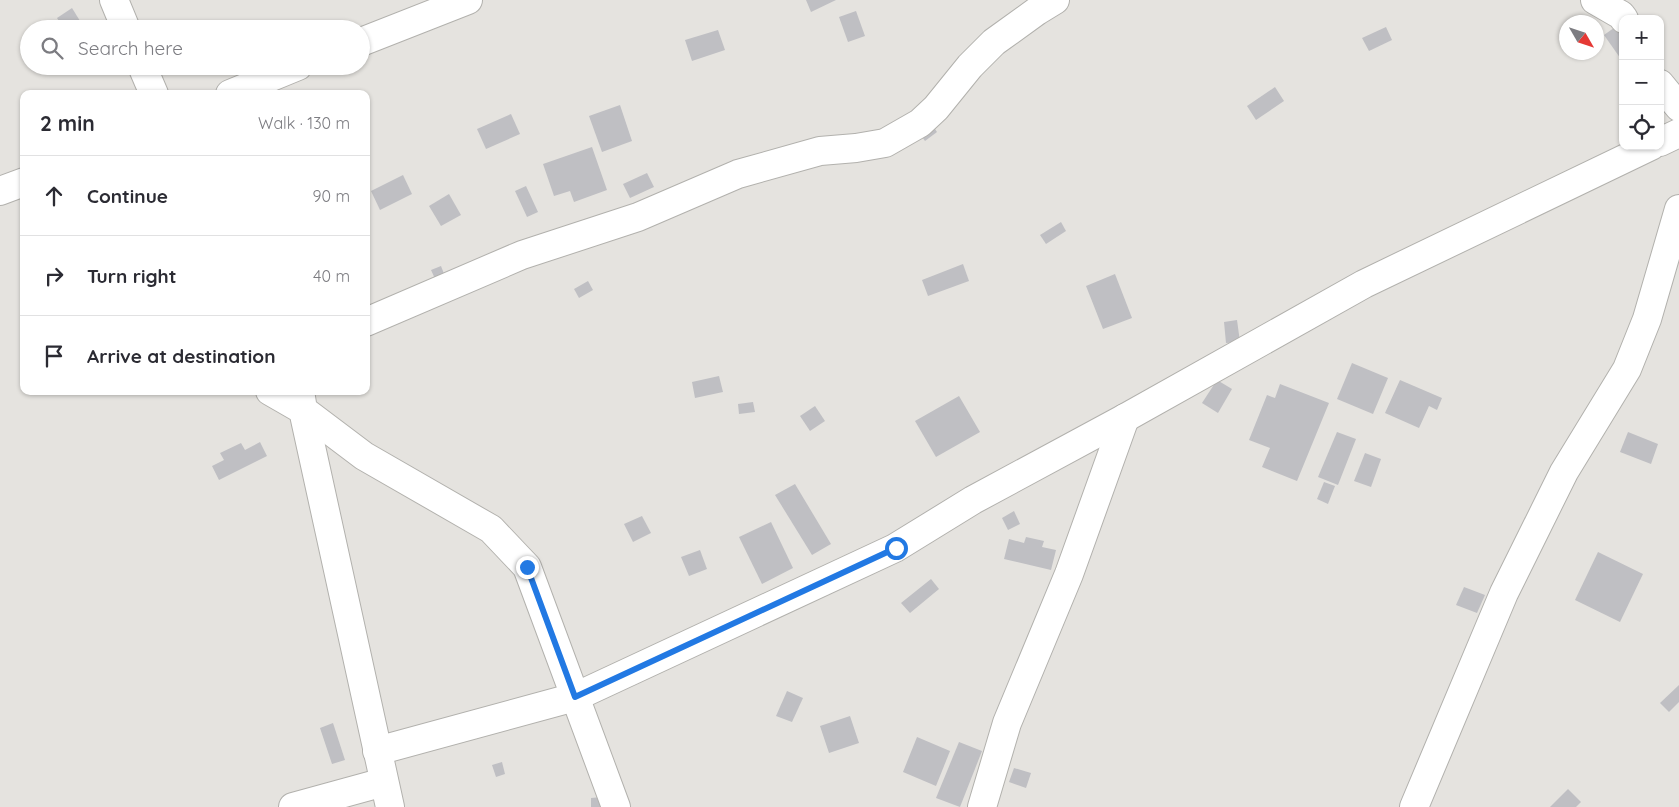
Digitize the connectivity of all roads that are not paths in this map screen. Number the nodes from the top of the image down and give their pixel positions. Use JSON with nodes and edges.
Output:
{"nodes":[{"id":1,"x":114,"y":0,"type":"edge"},
{"id":2,"x":468,"y":0,"type":"edge"},
{"id":3,"x":1055,"y":0,"type":"edge"},
{"id":4,"x":1595,"y":0,"type":"edge"},
{"id":5,"x":1619,"y":15,"type":"edge"},
{"id":6,"x":122,"y":20,"type":"edge"},
{"id":7,"x":370,"y":38,"type":"edge"},
{"id":8,"x":146,"y":75,"type":"edge"},
{"id":9,"x":278,"y":75,"type":"edge"},
{"id":10,"x":1664,"y":89,"type":"edge"},
{"id":11,"x":152,"y":90,"type":"edge"},
{"id":12,"x":244,"y":90,"type":"edge"},
{"id":13,"x":1679,"y":107,"type":"edge"},
{"id":14,"x":1679,"y":133,"type":"edge"},
{"id":15,"x":1664,"y":140,"type":"edge"},
{"id":16,"x":1643,"y":150,"type":"edge"},
{"id":17,"x":20,"y":184,"type":"edge"},
{"id":18,"x":0,"y":191,"type":"edge"},
{"id":19,"x":1679,"y":209,"type":"edge"},
{"id":20,"x":370,"y":320,"type":"edge"},
{"id":21,"x":282,"y":395,"type":"edge"},
{"id":22,"x":301,"y":401,"type":"edge"},
{"id":23,"x":1125,"y":418,"type":"junction"},
{"id":24,"x":575,"y":697,"type":"junction"},
{"id":25,"x":377,"y":752,"type":"junction"},
{"id":26,"x":387,"y":794,"type":"edge"},
{"id":27,"x":984,"y":806,"type":"edge"},
{"id":28,"x":293,"y":807,"type":"edge"},
{"id":29,"x":616,"y":807,"type":"edge"},
{"id":30,"x":1414,"y":807,"type":"edge"}],
"edges":[{"from":1,"to":6,"type":"street"},
{"from":2,"to":7,"type":"street"},
{"from":3,"to":20,"type":"street"},
{"from":4,"to":5,"type":"street"},
{"from":8,"to":11,"type":"street"},
{"from":9,"to":12,"type":"street"},
{"from":10,"to":13,"type":"street"},
{"from":14,"to":15,"type":"street"},
{"from":16,"to":23,"type":"street"},
{"from":17,"to":18,"type":"street"},
{"from":19,"to":30,"type":"street"},
{"from":21,"to":22,"type":"street"},
{"from":22,"to":24,"type":"street"},
{"from":22,"to":25,"type":"street"},
{"from":23,"to":24,"type":"street"},
{"from":23,"to":27,"type":"street"},
{"from":24,"to":25,"type":"street"},
{"from":24,"to":29,"type":"street"},
{"from":25,"to":26,"type":"street"},
{"from":26,"to":28,"type":"street"}]}
